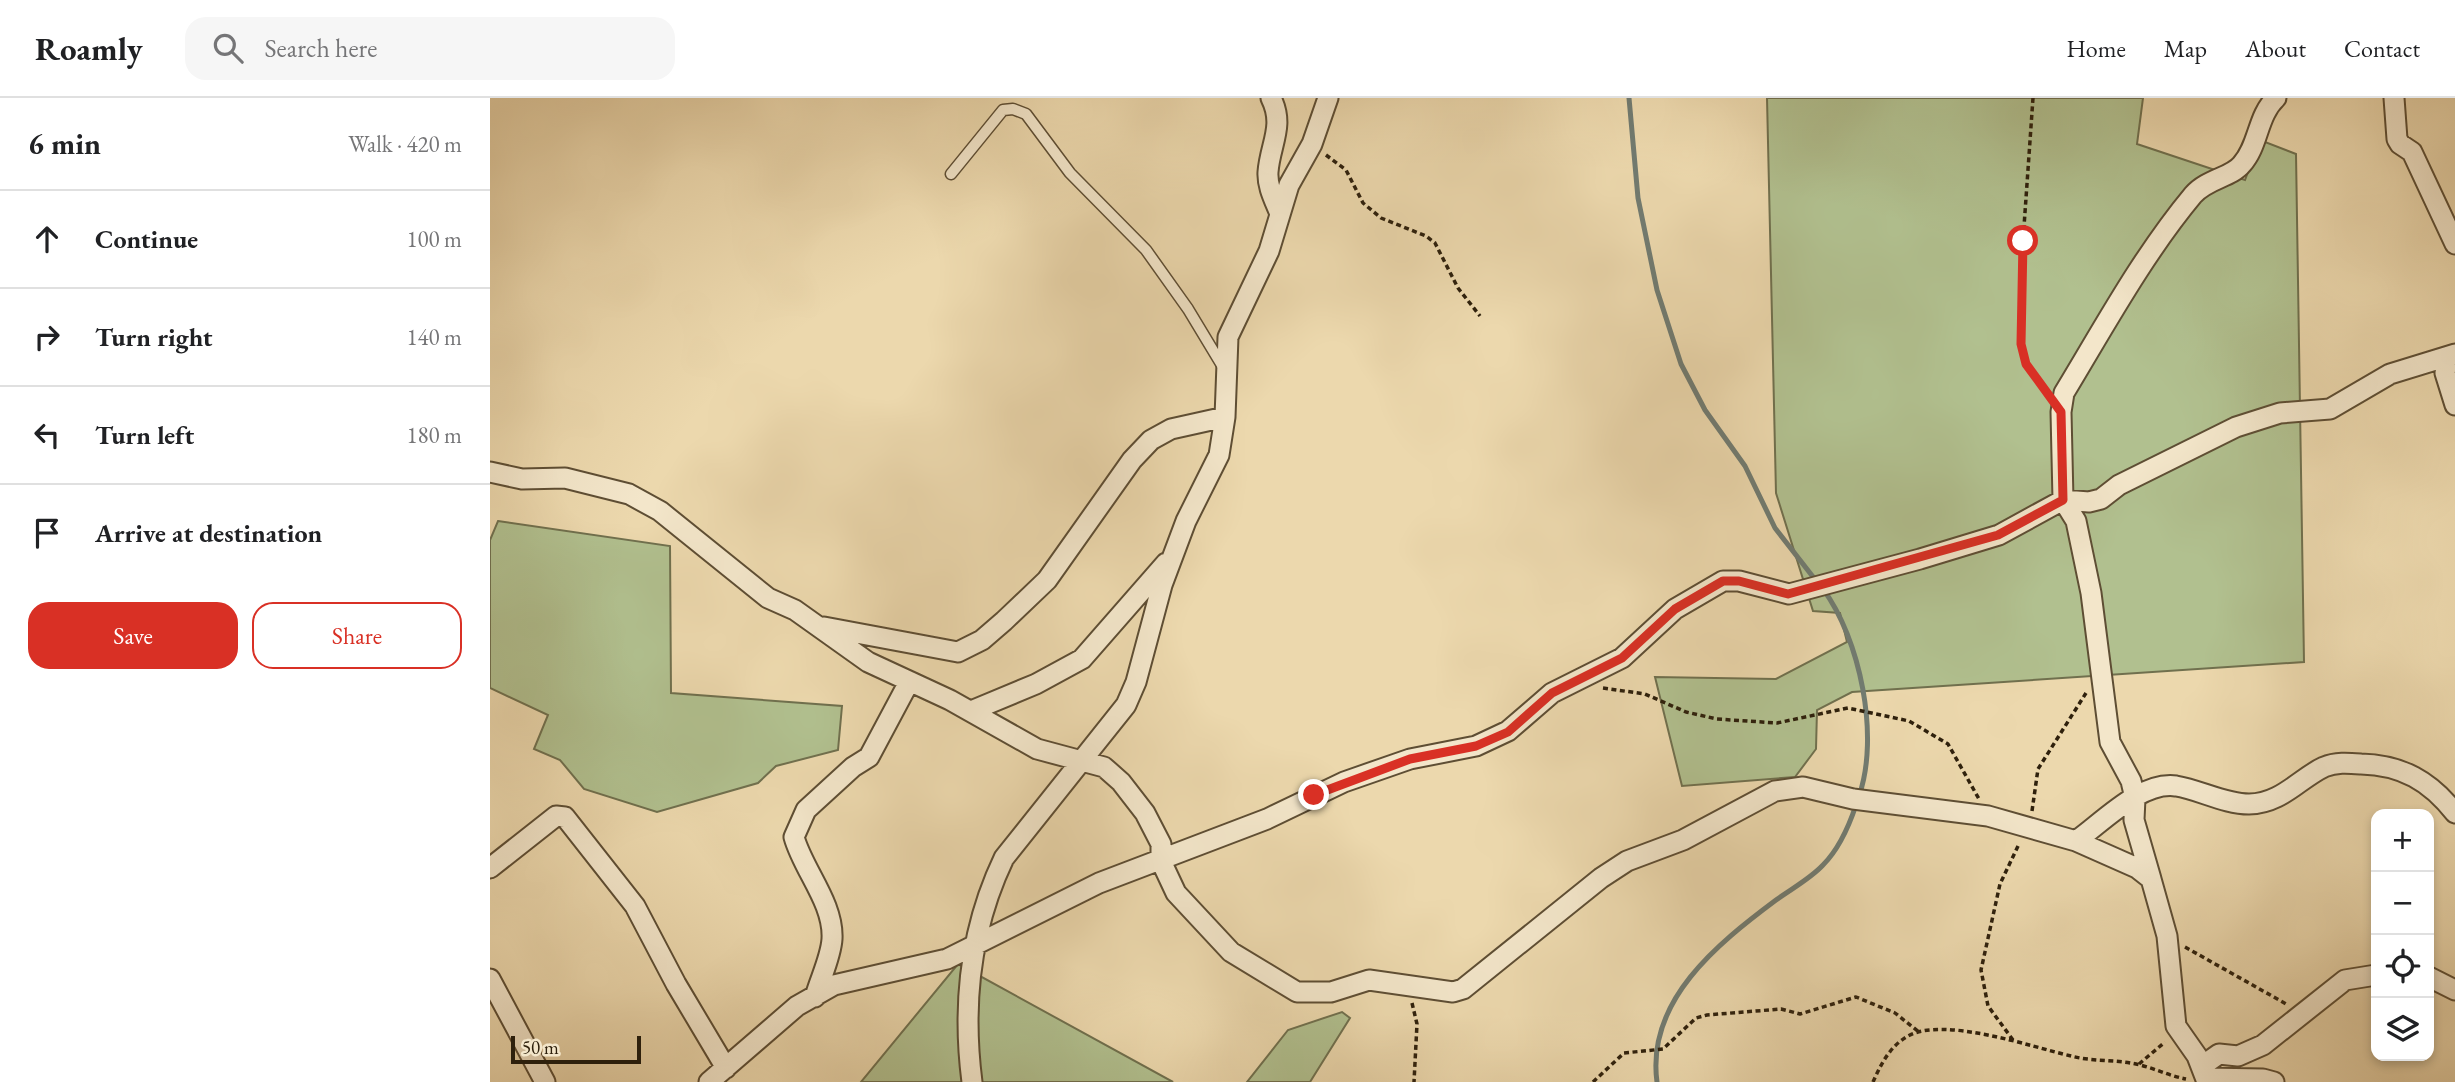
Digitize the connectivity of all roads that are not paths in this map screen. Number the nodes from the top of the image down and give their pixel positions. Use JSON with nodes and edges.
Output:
{"nodes":[{"id":1,"x":1271,"y":98,"type":"edge"},
{"id":2,"x":1328,"y":98,"type":"edge"},
{"id":3,"x":2276,"y":98,"type":"edge"},
{"id":4,"x":2394,"y":98,"type":"edge"},
{"id":5,"x":951,"y":174,"type":"dead end"},
{"id":6,"x":1280,"y":215,"type":"junction"},
{"id":7,"x":2455,"y":244,"type":"edge"},
{"id":8,"x":2451,"y":356,"type":"edge"},
{"id":9,"x":1227,"y":374,"type":"junction"},
{"id":10,"x":2455,"y":405,"type":"edge"},
{"id":11,"x":1226,"y":417,"type":"junction"},
{"id":12,"x":490,"y":472,"type":"edge"},
{"id":13,"x":2063,"y":500,"type":"junction"},
{"id":14,"x":1172,"y":557,"type":"junction"},
{"id":15,"x":816,"y":625,"type":"junction"},
{"id":16,"x":909,"y":682,"type":"junction"},
{"id":17,"x":971,"y":711,"type":"junction"},
{"id":18,"x":1082,"y":761,"type":"junction"},
{"id":19,"x":2135,"y":798,"type":"junction"},
{"id":20,"x":2455,"y":813,"type":"edge"},
{"id":21,"x":2076,"y":841,"type":"junction"},
{"id":22,"x":1161,"y":862,"type":"junction"},
{"id":23,"x":490,"y":868,"type":"edge"},
{"id":24,"x":2151,"y":879,"type":"junction"},
{"id":25,"x":974,"y":946,"type":"junction"},
{"id":26,"x":2371,"y":976,"type":"edge"},
{"id":27,"x":490,"y":979,"type":"edge"},
{"id":28,"x":2434,"y":979,"type":"edge"},
{"id":29,"x":2455,"y":989,"type":"edge"},
{"id":30,"x":815,"y":997,"type":"junction"},
{"id":31,"x":726,"y":1068,"type":"junction"},
{"id":32,"x":2205,"y":1075,"type":"edge"},
{"id":33,"x":545,"y":1082,"type":"edge"},
{"id":34,"x":709,"y":1082,"type":"edge"},
{"id":35,"x":972,"y":1082,"type":"edge"},
{"id":36,"x":2274,"y":1082,"type":"edge"}],
"edges":[{"from":1,"to":6,"type":"street"},
{"from":2,"to":6,"type":"street"},
{"from":3,"to":13,"type":"street"},
{"from":4,"to":7,"type":"street"},
{"from":5,"to":9,"type":"lane"},
{"from":6,"to":9,"type":"street"},
{"from":8,"to":10,"type":"street"},
{"from":8,"to":13,"type":"street"},
{"from":9,"to":11,"type":"street"},
{"from":11,"to":14,"type":"street"},
{"from":11,"to":15,"type":"street"},
{"from":12,"to":15,"type":"street"},
{"from":13,"to":19,"type":"street"},
{"from":13,"to":22,"type":"street"},
{"from":14,"to":17,"type":"street"},
{"from":14,"to":18,"type":"street"},
{"from":15,"to":16,"type":"street"},
{"from":16,"to":17,"type":"street"},
{"from":16,"to":30,"type":"street"},
{"from":17,"to":18,"type":"street"},
{"from":18,"to":22,"type":"street"},
{"from":18,"to":25,"type":"street"},
{"from":19,"to":20,"type":"street"},
{"from":19,"to":21,"type":"street"},
{"from":19,"to":24,"type":"street"},
{"from":21,"to":22,"type":"street"},
{"from":21,"to":24,"type":"street"},
{"from":22,"to":25,"type":"street"},
{"from":23,"to":31,"type":"street"},
{"from":24,"to":32,"type":"street"},
{"from":25,"to":30,"type":"street"},
{"from":25,"to":35,"type":"street"},
{"from":26,"to":32,"type":"street"},
{"from":27,"to":33,"type":"street"},
{"from":28,"to":29,"type":"street"},
{"from":30,"to":31,"type":"street"},
{"from":31,"to":34,"type":"street"},
{"from":32,"to":36,"type":"street"}]}
